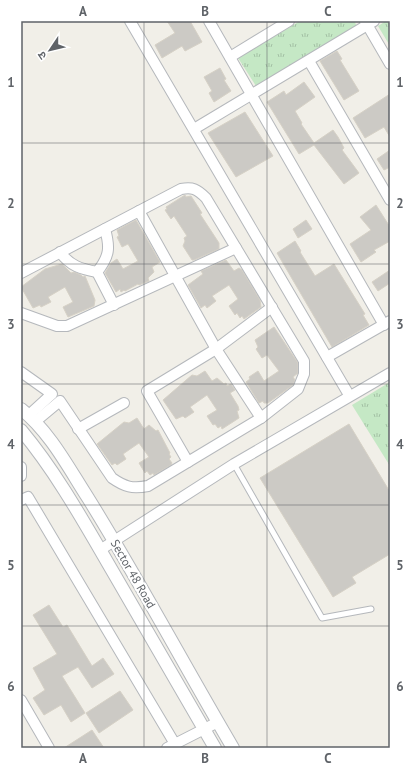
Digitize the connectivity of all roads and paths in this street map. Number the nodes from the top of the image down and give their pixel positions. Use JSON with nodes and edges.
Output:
{"nodes":[{"id":1,"x":130,"y":21,"type":"edge"},
{"id":2,"x":209,"y":21,"type":"edge"},
{"id":3,"x":287,"y":21,"type":"edge"},
{"id":4,"x":369,"y":22,"type":"edge"},
{"id":5,"x":230,"y":57,"type":"junction"},
{"id":6,"x":309,"y":61,"type":"junction"},
{"id":7,"x":390,"y":64,"type":"edge"},
{"id":8,"x":252,"y":95,"type":"junction"},
{"id":9,"x":194,"y":130,"type":"junction"},
{"id":10,"x":390,"y":200,"type":"edge"},
{"id":11,"x":139,"y":211,"type":"junction"},
{"id":12,"x":105,"y":229,"type":"junction"},
{"id":13,"x":236,"y":248,"type":"junction"},
{"id":14,"x":60,"y":252,"type":"junction"},
{"id":15,"x":97,"y":272,"type":"junction"},
{"id":16,"x":21,"y":273,"type":"edge"},
{"id":17,"x":176,"y":276,"type":"junction"},
{"id":18,"x":114,"y":305,"type":"junction"},
{"id":19,"x":272,"y":308,"type":"junction"},
{"id":20,"x":21,"y":313,"type":"edge"},
{"id":21,"x":387,"y":323,"type":"edge"},
{"id":22,"x":216,"y":349,"type":"junction"},
{"id":23,"x":327,"y":357,"type":"junction"},
{"id":24,"x":21,"y":372,"type":"edge"},
{"id":25,"x":390,"y":372,"type":"edge"},
{"id":26,"x":349,"y":395,"type":"junction"},
{"id":27,"x":124,"y":403,"type":"dead end"},
{"id":28,"x":29,"y":415,"type":"edge"},
{"id":29,"x":261,"y":418,"type":"junction"},
{"id":30,"x":78,"y":429,"type":"junction"},
{"id":31,"x":21,"y":430,"type":"edge"},
{"id":32,"x":188,"y":462,"type":"junction"},
{"id":33,"x":234,"y":464,"type":"junction"},
{"id":34,"x":21,"y":467,"type":"edge"},
{"id":35,"x":21,"y":476,"type":"edge"},
{"id":36,"x":21,"y":500,"type":"edge"},
{"id":37,"x":114,"y":540,"type":"junction"},
{"id":38,"x":100,"y":550,"type":"junction"},
{"id":39,"x":371,"y":609,"type":"dead end"},
{"id":40,"x":21,"y":700,"type":"edge"},
{"id":41,"x":218,"y":722,"type":"junction"},
{"id":42,"x":204,"y":729,"type":"junction"},
{"id":43,"x":171,"y":746,"type":"edge"},
{"id":44,"x":49,"y":748,"type":"edge"},
{"id":45,"x":215,"y":748,"type":"edge"},
{"id":46,"x":233,"y":748,"type":"edge"}],
"edges":[{"from":1,"to":9,"type":"street"},
{"from":2,"to":5,"type":"street"},
{"from":3,"to":5,"type":"street"},
{"from":4,"to":6,"type":"street"},
{"from":4,"to":7,"type":"street"},
{"from":5,"to":8,"type":"street"},
{"from":6,"to":8,"type":"street"},
{"from":6,"to":10,"type":"street"},
{"from":8,"to":9,"type":"street"},
{"from":8,"to":21,"type":"street"},
{"from":9,"to":23,"type":"street"},
{"from":11,"to":12,"type":"street"},
{"from":11,"to":13,"type":"street"},
{"from":11,"to":17,"type":"street"},
{"from":12,"to":14,"type":"street"},
{"from":12,"to":15,"type":"street"},
{"from":13,"to":17,"type":"street"},
{"from":13,"to":19,"type":"street"},
{"from":14,"to":15,"type":"street"},
{"from":14,"to":16,"type":"street"},
{"from":15,"to":18,"type":"street"},
{"from":17,"to":18,"type":"street"},
{"from":17,"to":22,"type":"street"},
{"from":18,"to":20,"type":"street"},
{"from":19,"to":22,"type":"street"},
{"from":19,"to":29,"type":"street"},
{"from":21,"to":23,"type":"street"},
{"from":22,"to":29,"type":"street"},
{"from":22,"to":32,"type":"street"},
{"from":23,"to":26,"type":"street"},
{"from":24,"to":28,"type":"street"},
{"from":25,"to":26,"type":"street"},
{"from":26,"to":33,"type":"street"},
{"from":27,"to":30,"type":"street"},
{"from":28,"to":30,"type":"street"},
{"from":28,"to":37,"type":"street","name":"Sector 48 Road"},
{"from":29,"to":32,"type":"street"},
{"from":30,"to":32,"type":"street"},
{"from":31,"to":38,"type":"street","name":"Sector 48 Road"},
{"from":33,"to":37,"type":"street"},
{"from":33,"to":39,"type":"lane"},
{"from":34,"to":35,"type":"street"},
{"from":36,"to":43,"type":"street"},
{"from":37,"to":38,"type":"street"},
{"from":37,"to":41,"type":"street","name":"Sector 48 Road"},
{"from":38,"to":42,"type":"street","name":"Sector 48 Road"},
{"from":40,"to":44,"type":"street"},
{"from":41,"to":42,"type":"street"},
{"from":41,"to":46,"type":"street","name":"Sector 48 Road"},
{"from":42,"to":43,"type":"street"},
{"from":42,"to":45,"type":"street","name":"Sector 48 Road"}]}
